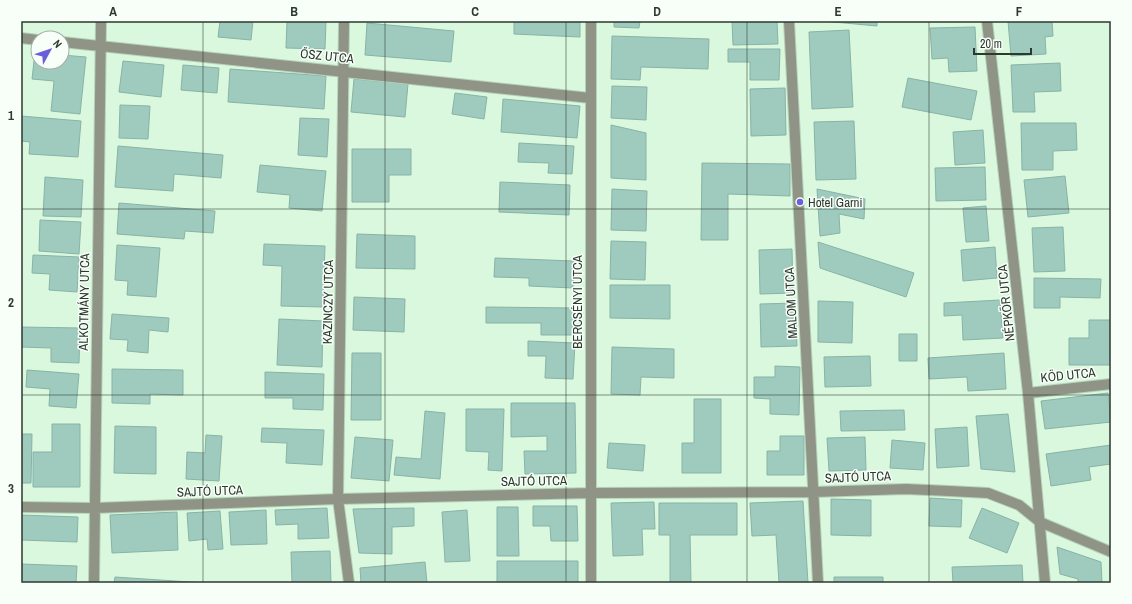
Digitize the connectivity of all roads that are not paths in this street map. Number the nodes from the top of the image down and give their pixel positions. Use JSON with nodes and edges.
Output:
{"nodes":[{"id":1,"x":101,"y":21,"type":"edge"},
{"id":2,"x":344,"y":21,"type":"edge"},
{"id":3,"x":591,"y":21,"type":"edge"},
{"id":4,"x":789,"y":21,"type":"edge"},
{"id":5,"x":988,"y":21,"type":"edge"},
{"id":6,"x":70,"y":43,"type":"edge"},
{"id":7,"x":100,"y":46,"type":"junction"},
{"id":8,"x":344,"y":71,"type":"junction"},
{"id":9,"x":590,"y":98,"type":"junction"},
{"id":10,"x":1111,"y":384,"type":"edge"},
{"id":11,"x":1028,"y":393,"type":"junction"},
{"id":12,"x":814,"y":492,"type":"junction"},
{"id":13,"x":590,"y":493,"type":"junction"},
{"id":14,"x":338,"y":499,"type":"junction"},
{"id":15,"x":21,"y":507,"type":"edge"},
{"id":16,"x":95,"y":508,"type":"junction"},
{"id":17,"x":1040,"y":522,"type":"junction"},
{"id":18,"x":1111,"y":552,"type":"edge"},
{"id":19,"x":94,"y":583,"type":"edge"},
{"id":20,"x":349,"y":583,"type":"edge"},
{"id":21,"x":591,"y":583,"type":"edge"},
{"id":22,"x":818,"y":583,"type":"edge"},
{"id":23,"x":1045,"y":583,"type":"edge"}],
"edges":[{"from":1,"to":7,"type":"street","name":"ALKOTMÁNY UTCA"},
{"from":2,"to":8,"type":"street","name":"KAZINCZY UTCA"},
{"from":3,"to":9,"type":"street","name":"BERCSÉNYI UTCA"},
{"from":4,"to":12,"type":"street","name":"MALOM UTCA"},
{"from":5,"to":11,"type":"street","name":"NÉPKÖR UTCA"},
{"from":6,"to":7,"type":"street","name":"ŐSZ UTCA"},
{"from":7,"to":8,"type":"street","name":"ŐSZ UTCA"},
{"from":7,"to":16,"type":"street","name":"ALKOTMÁNY UTCA"},
{"from":8,"to":9,"type":"street","name":"ŐSZ UTCA"},
{"from":8,"to":14,"type":"street","name":"KAZINCZY UTCA"},
{"from":9,"to":13,"type":"street","name":"BERCSÉNYI UTCA"},
{"from":10,"to":11,"type":"street","name":"KÖD UTCA"},
{"from":11,"to":17,"type":"street","name":"NÉPKÖR UTCA"},
{"from":12,"to":13,"type":"street","name":"SAJTÓ UTCA"},
{"from":12,"to":17,"type":"street","name":"SAJTÓ UTCA"},
{"from":12,"to":22,"type":"street","name":"MALOM UTCA"},
{"from":13,"to":14,"type":"street","name":"SAJTÓ UTCA"},
{"from":13,"to":21,"type":"street","name":"BERCSÉNYI UTCA"},
{"from":14,"to":16,"type":"street","name":"SAJTÓ UTCA"},
{"from":14,"to":20,"type":"street","name":"KAZINCZY UTCA"},
{"from":15,"to":16,"type":"street","name":"SAJTÓ UTCA"},
{"from":16,"to":19,"type":"street","name":"ALKOTMÁNY UTCA"},
{"from":17,"to":18,"type":"street","name":"SAJTÓ UTCA"},
{"from":17,"to":23,"type":"street","name":"NÉPKÖR UTCA"}]}
